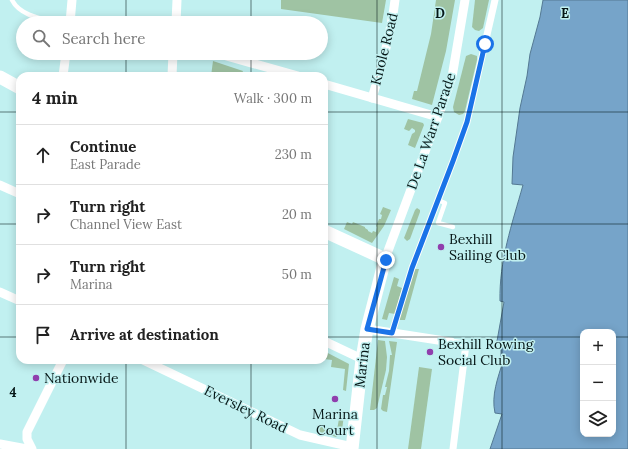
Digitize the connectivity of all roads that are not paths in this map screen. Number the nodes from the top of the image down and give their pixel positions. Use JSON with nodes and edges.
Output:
{"nodes":[{"id":1,"x":12,"y":0,"type":"edge"},
{"id":2,"x":72,"y":0,"type":"edge"},
{"id":3,"x":177,"y":0,"type":"edge"},
{"id":4,"x":395,"y":0,"type":"edge"},
{"id":5,"x":465,"y":0,"type":"edge"},
{"id":6,"x":495,"y":0,"type":"edge"},
{"id":7,"x":34,"y":16,"type":"edge"},
{"id":8,"x":71,"y":16,"type":"edge"},
{"id":9,"x":176,"y":16,"type":"edge"},
{"id":10,"x":65,"y":60,"type":"edge"},
{"id":11,"x":173,"y":60,"type":"edge"},
{"id":12,"x":241,"y":60,"type":"edge"},
{"id":13,"x":64,"y":72,"type":"edge"},
{"id":14,"x":172,"y":72,"type":"edge"},
{"id":15,"x":284,"y":72,"type":"edge"},
{"id":16,"x":0,"y":77,"type":"edge"},
{"id":17,"x":328,"y":85,"type":"edge"},
{"id":18,"x":16,"y":86,"type":"edge"},
{"id":19,"x":372,"y":98,"type":"junction"},
{"id":20,"x":438,"y":117,"type":"junction"},
{"id":21,"x":0,"y":185,"type":"edge"},
{"id":22,"x":16,"y":192,"type":"edge"},
{"id":23,"x":438,"y":200,"type":"junction"},
{"id":24,"x":453,"y":227,"type":"dead end"},
{"id":25,"x":328,"y":233,"type":"edge"},
{"id":26,"x":386,"y":260,"type":"junction"},
{"id":27,"x":0,"y":292,"type":"edge"},
{"id":28,"x":16,"y":299,"type":"edge"},
{"id":29,"x":367,"y":329,"type":"junction"},
{"id":30,"x":392,"y":333,"type":"junction"},
{"id":31,"x":451,"y":342,"type":"joint"},
{"id":32,"x":328,"y":343,"type":"edge"},
{"id":33,"x":362,"y":359,"type":"junction"},
{"id":34,"x":61,"y":364,"type":"edge"},
{"id":35,"x":151,"y":364,"type":"edge"},
{"id":36,"x":0,"y":444,"type":"edge"},
{"id":37,"x":352,"y":448,"type":"edge"},
{"id":38,"x":27,"y":449,"type":"edge"},
{"id":39,"x":32,"y":449,"type":"edge"},
{"id":40,"x":453,"y":449,"type":"edge"}],
"edges":[{"from":1,"to":7,"type":"lane"},
{"from":2,"to":8,"type":"street"},
{"from":3,"to":9,"type":"street"},
{"from":4,"to":19,"type":"street","name":"Knole Road"},
{"from":5,"to":20,"type":"street","name":"De La Warr Parade"},
{"from":6,"to":23,"type":"street"},
{"from":10,"to":13,"type":"street"},
{"from":11,"to":14,"type":"street"},
{"from":12,"to":15,"type":"street"},
{"from":16,"to":18,"type":"main road"},
{"from":17,"to":19,"type":"street"},
{"from":19,"to":20,"type":"street"},
{"from":20,"to":26,"type":"street","name":"De La Warr Parade"},
{"from":21,"to":22,"type":"street"},
{"from":23,"to":24,"type":"lane"},
{"from":23,"to":30,"type":"street"},
{"from":25,"to":26,"type":"main road"},
{"from":26,"to":29,"type":"main road","name":"Marina"},
{"from":27,"to":28,"type":"street"},
{"from":29,"to":30,"type":"street"},
{"from":29,"to":33,"type":"main road","name":"Marina"},
{"from":30,"to":31,"type":"street"},
{"from":31,"to":40,"type":"street"},
{"from":32,"to":33,"type":"street"},
{"from":33,"to":37,"type":"main road","name":"Marina"},
{"from":34,"to":39,"type":"street"},
{"from":35,"to":37,"type":"street","name":"Eversley Road"},
{"from":36,"to":38,"type":"street"}]}
